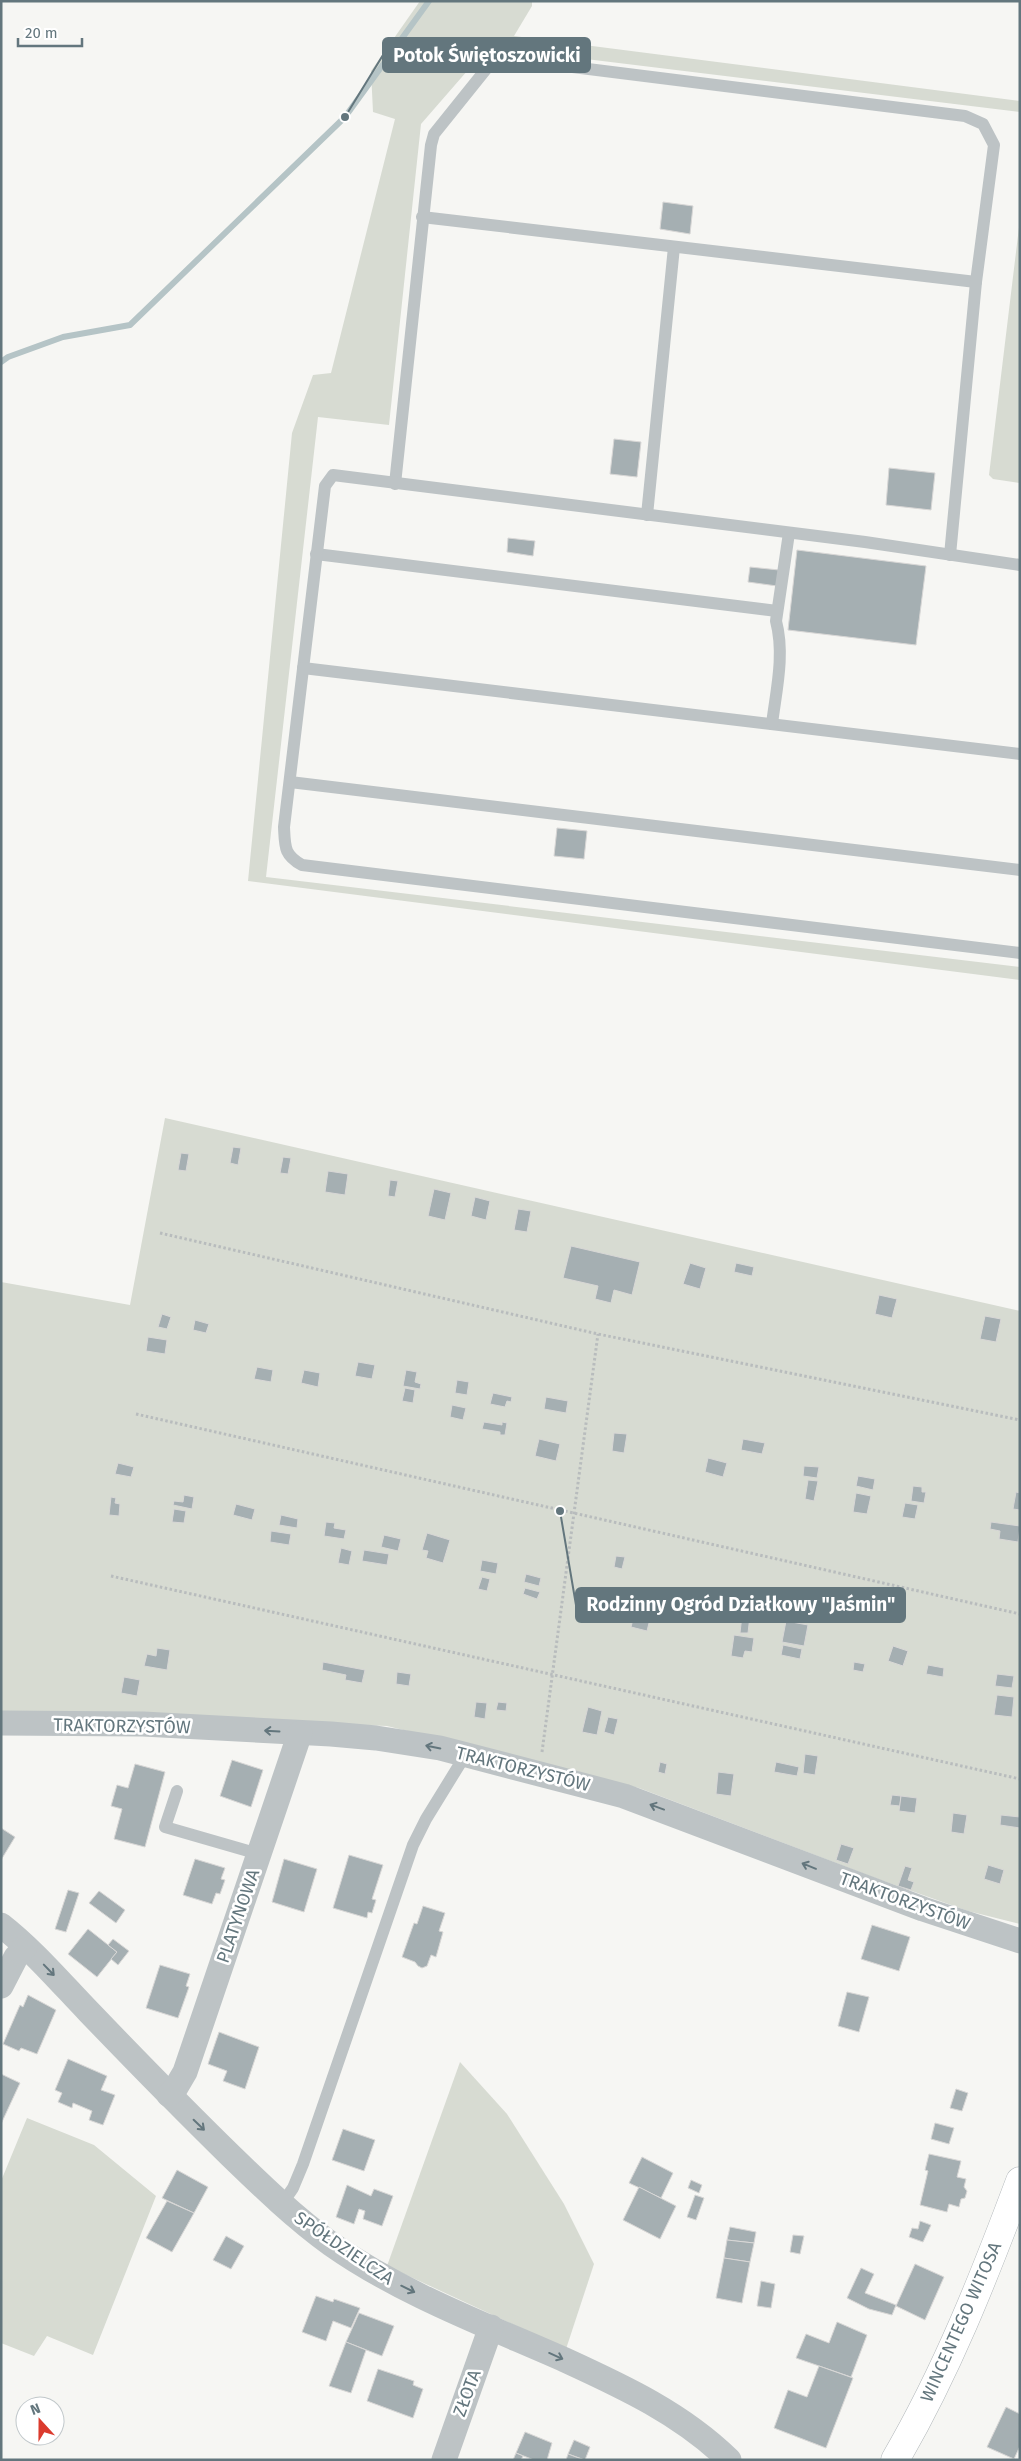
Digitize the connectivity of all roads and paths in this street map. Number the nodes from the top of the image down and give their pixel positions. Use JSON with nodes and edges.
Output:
{"nodes":[{"id":1,"x":422,"y":217,"type":"junction"},
{"id":2,"x":674,"y":247,"type":"junction"},
{"id":3,"x":976,"y":282,"type":"junction"},
{"id":4,"x":395,"y":484,"type":"junction"},
{"id":5,"x":647,"y":515,"type":"junction"},
{"id":6,"x":789,"y":533,"type":"junction"},
{"id":7,"x":316,"y":554,"type":"junction"},
{"id":8,"x":950,"y":555,"type":"junction"},
{"id":9,"x":1020,"y":564,"type":"edge"},
{"id":10,"x":777,"y":611,"type":"junction"},
{"id":11,"x":303,"y":668,"type":"junction"},
{"id":12,"x":772,"y":724,"type":"junction"},
{"id":13,"x":1020,"y":754,"type":"edge"},
{"id":14,"x":290,"y":782,"type":"junction"},
{"id":15,"x":1020,"y":870,"type":"edge"},
{"id":16,"x":1020,"y":953,"type":"edge"},
{"id":17,"x":160,"y":1233,"type":"dead end"},
{"id":18,"x":598,"y":1334,"type":"junction"},
{"id":19,"x":136,"y":1414,"type":"dead end"},
{"id":20,"x":1020,"y":1420,"type":"edge"},
{"id":21,"x":575,"y":1512,"type":"junction"},
{"id":22,"x":111,"y":1576,"type":"dead end"},
{"id":23,"x":1020,"y":1614,"type":"edge"},
{"id":24,"x":553,"y":1676,"type":"junction"},
{"id":25,"x":1,"y":1724,"type":"edge"},
{"id":26,"x":300,"y":1733,"type":"junction"},
{"id":27,"x":466,"y":1754,"type":"junction"},
{"id":28,"x":538,"y":1772,"type":"junction"},
{"id":29,"x":1020,"y":1779,"type":"edge"},
{"id":30,"x":176,"y":1791,"type":"dead end"},
{"id":31,"x":258,"y":1854,"type":"junction"},
{"id":32,"x":1,"y":1925,"type":"edge"},
{"id":33,"x":1020,"y":1941,"type":"edge"},
{"id":34,"x":25,"y":1946,"type":"junction"},
{"id":35,"x":1,"y":1986,"type":"edge"},
{"id":36,"x":169,"y":2095,"type":"junction"},
{"id":37,"x":1020,"y":2181,"type":"edge"},
{"id":38,"x":282,"y":2204,"type":"junction"},
{"id":39,"x":491,"y":2327,"type":"junction"},
{"id":40,"x":444,"y":2460,"type":"edge"},
{"id":41,"x":729,"y":2460,"type":"edge"},
{"id":42,"x":895,"y":2460,"type":"edge"}],
"edges":[{"from":1,"to":2,"type":"lane"},
{"from":1,"to":3,"type":"lane"},
{"from":1,"to":4,"type":"lane"},
{"from":2,"to":3,"type":"lane"},
{"from":2,"to":5,"type":"lane"},
{"from":3,"to":8,"type":"lane"},
{"from":4,"to":5,"type":"lane"},
{"from":4,"to":7,"type":"lane"},
{"from":5,"to":6,"type":"lane"},
{"from":6,"to":8,"type":"lane"},
{"from":6,"to":10,"type":"lane"},
{"from":7,"to":10,"type":"lane"},
{"from":7,"to":11,"type":"lane"},
{"from":8,"to":9,"type":"lane"},
{"from":10,"to":12,"type":"lane"},
{"from":11,"to":12,"type":"lane"},
{"from":11,"to":14,"type":"lane"},
{"from":12,"to":13,"type":"lane"},
{"from":14,"to":15,"type":"lane"},
{"from":14,"to":16,"type":"lane"},
{"from":17,"to":18,"type":"path"},
{"from":18,"to":20,"type":"path"},
{"from":18,"to":21,"type":"path"},
{"from":19,"to":21,"type":"path"},
{"from":21,"to":23,"type":"path"},
{"from":21,"to":24,"type":"path"},
{"from":22,"to":24,"type":"path"},
{"from":24,"to":28,"type":"path"},
{"from":24,"to":29,"type":"path"},
{"from":26,"to":25,"type":"street","name":"TRAKTORZYSTÓW","one_way":true},
{"from":27,"to":26,"type":"street","name":"TRAKTORZYSTÓW","one_way":true},
{"from":26,"to":31,"type":"street","name":"PLATYNOWA"},
{"from":27,"to":28,"type":"street","name":"TRAKTORZYSTÓW"},
{"from":27,"to":38,"type":"lane"},
{"from":33,"to":28,"type":"street","name":"TRAKTORZYSTÓW","one_way":true},
{"from":30,"to":31,"type":"lane"},
{"from":31,"to":36,"type":"street","name":"PLATYNOWA"},
{"from":32,"to":34,"type":"street","name":"SPÓŁDZIELCZA"},
{"from":34,"to":35,"type":"street"},
{"from":34,"to":36,"type":"street","name":"SPÓŁDZIELCZA","one_way":true},
{"from":36,"to":38,"type":"street","name":"SPÓŁDZIELCZA","one_way":true},
{"from":37,"to":42,"type":"main road","name":"WINCENTEGO WITOSA"},
{"from":38,"to":39,"type":"street","name":"SPÓŁDZIELCZA","one_way":true},
{"from":39,"to":40,"type":"street","name":"ZŁOTA"},
{"from":39,"to":41,"type":"street","name":"SPÓŁDZIELCZA","one_way":true}]}
